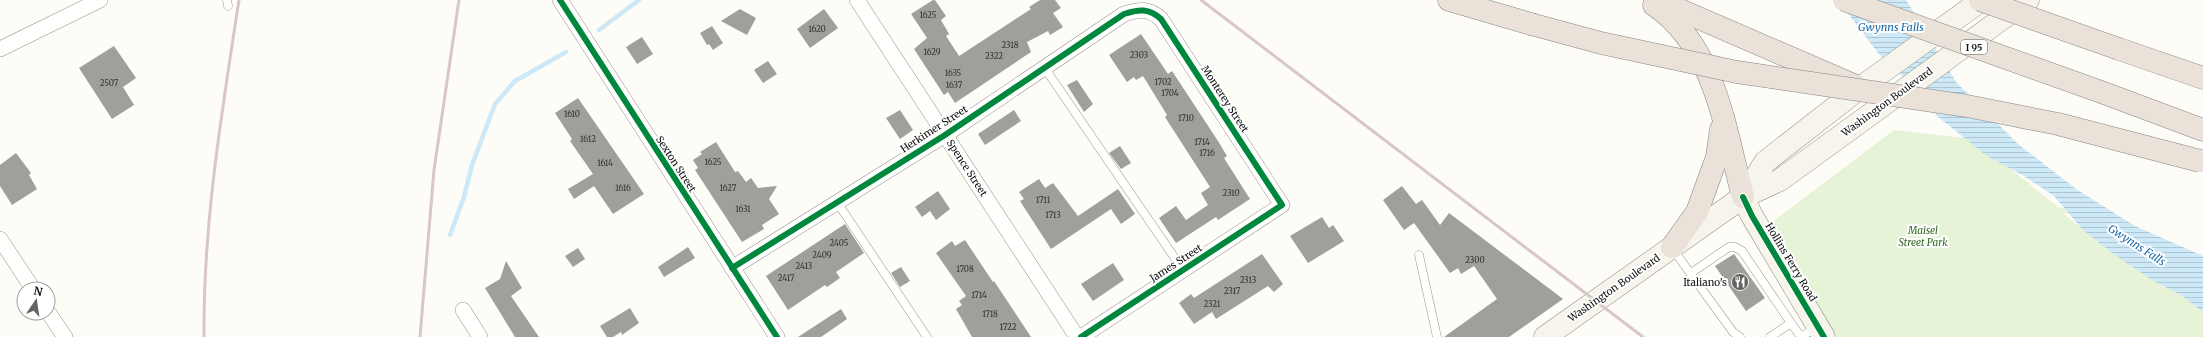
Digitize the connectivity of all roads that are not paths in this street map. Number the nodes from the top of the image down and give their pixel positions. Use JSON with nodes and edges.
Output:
{"nodes":[{"id":1,"x":100,"y":0,"type":"edge"},
{"id":2,"x":560,"y":0,"type":"edge"},
{"id":3,"x":857,"y":0,"type":"edge"},
{"id":4,"x":1449,"y":0,"type":"edge"},
{"id":5,"x":1646,"y":0,"type":"edge"},
{"id":6,"x":1658,"y":0,"type":"edge"},
{"id":7,"x":1844,"y":0,"type":"edge"},
{"id":8,"x":1981,"y":0,"type":"edge"},
{"id":9,"x":2028,"y":0,"type":"edge"},
{"id":10,"x":1146,"y":10,"type":"joint"},
{"id":11,"x":0,"y":50,"type":"edge"},
{"id":12,"x":1044,"y":67,"type":"junction"},
{"id":13,"x":2203,"y":78,"type":"edge"},
{"id":14,"x":1865,"y":84,"type":"junction"},
{"id":15,"x":1894,"y":97,"type":"junction"},
{"id":16,"x":1723,"y":120,"type":"junction"},
{"id":17,"x":2203,"y":130,"type":"edge"},
{"id":18,"x":945,"y":135,"type":"junction"},
{"id":19,"x":2202,"y":161,"type":"edge"},
{"id":20,"x":1742,"y":197,"type":"junction"},
{"id":21,"x":837,"y":202,"type":"junction"},
{"id":22,"x":1282,"y":205,"type":"joint"},
{"id":23,"x":0,"y":239,"type":"edge"},
{"id":24,"x":1672,"y":247,"type":"junction"},
{"id":25,"x":1419,"y":255,"type":"dead end"},
{"id":26,"x":732,"y":268,"type":"junction"},
{"id":27,"x":1183,"y":270,"type":"junction"},
{"id":28,"x":1691,"y":273,"type":"junction"},
{"id":29,"x":28,"y":281,"type":"edge"},
{"id":30,"x":463,"y":310,"type":"dead end"},
{"id":31,"x":54,"y":321,"type":"edge"},
{"id":32,"x":1791,"y":323,"type":"junction"},
{"id":33,"x":1811,"y":334,"type":"edge"},
{"id":34,"x":65,"y":337,"type":"edge"},
{"id":35,"x":480,"y":337,"type":"edge"},
{"id":36,"x":777,"y":337,"type":"edge"},
{"id":37,"x":927,"y":337,"type":"edge"},
{"id":38,"x":1077,"y":337,"type":"edge"},
{"id":39,"x":1080,"y":337,"type":"edge"},
{"id":40,"x":1436,"y":337,"type":"edge"},
{"id":41,"x":1545,"y":337,"type":"edge"},
{"id":42,"x":1740,"y":337,"type":"edge"},
{"id":43,"x":1770,"y":337,"type":"edge"}],
"edges":[{"from":1,"to":11,"type":"street"},
{"from":2,"to":26,"type":"street","name":"Sexton Street"},
{"from":3,"to":18,"type":"street","name":"Spence Street"},
{"from":4,"to":19,"type":"highway","bridge":true},
{"from":5,"to":16,"type":"highway"},
{"from":6,"to":14,"type":"highway"},
{"from":7,"to":17,"type":"highway","number":"I 95","bridge":true},
{"from":8,"to":13,"type":"highway","bridge":true},
{"from":8,"to":14,"type":"main road","name":"Washington Boulevard"},
{"from":9,"to":15,"type":"main road","name":"Washington Boulevard"},
{"from":10,"to":12,"type":"street","name":"Herkimer Street"},
{"from":10,"to":22,"type":"street","name":"Monterey Street"},
{"from":12,"to":18,"type":"street","name":"Herkimer Street"},
{"from":12,"to":27,"type":"lane"},
{"from":14,"to":15,"type":"highway"},
{"from":14,"to":20,"type":"main road","name":"Washington Boulevard"},
{"from":15,"to":20,"type":"main road","name":"Washington Boulevard"},
{"from":16,"to":20,"type":"highway"},
{"from":16,"to":24,"type":"highway"},
{"from":18,"to":21,"type":"street","name":"Herkimer Street"},
{"from":18,"to":38,"type":"street","name":"Spence Street"},
{"from":20,"to":24,"type":"main road","name":"Washington Boulevard"},
{"from":20,"to":33,"type":"main road","name":"Hollins Ferry Road"},
{"from":21,"to":26,"type":"street","name":"Herkimer Street"},
{"from":21,"to":37,"type":"lane"},
{"from":22,"to":27,"type":"street","name":"James Street"},
{"from":23,"to":29,"type":"street"},
{"from":24,"to":28,"type":"lane"},
{"from":24,"to":41,"type":"main road","name":"Washington Boulevard"},
{"from":25,"to":40,"type":"lane"},
{"from":26,"to":36,"type":"street","name":"Sexton Street"},
{"from":27,"to":39,"type":"street","name":"James Street"},
{"from":28,"to":32,"type":"lane"},
{"from":28,"to":42,"type":"lane"},
{"from":30,"to":35,"type":"street"},
{"from":31,"to":34,"type":"street"},
{"from":32,"to":33,"type":"lane"},
{"from":32,"to":43,"type":"lane"}]}
